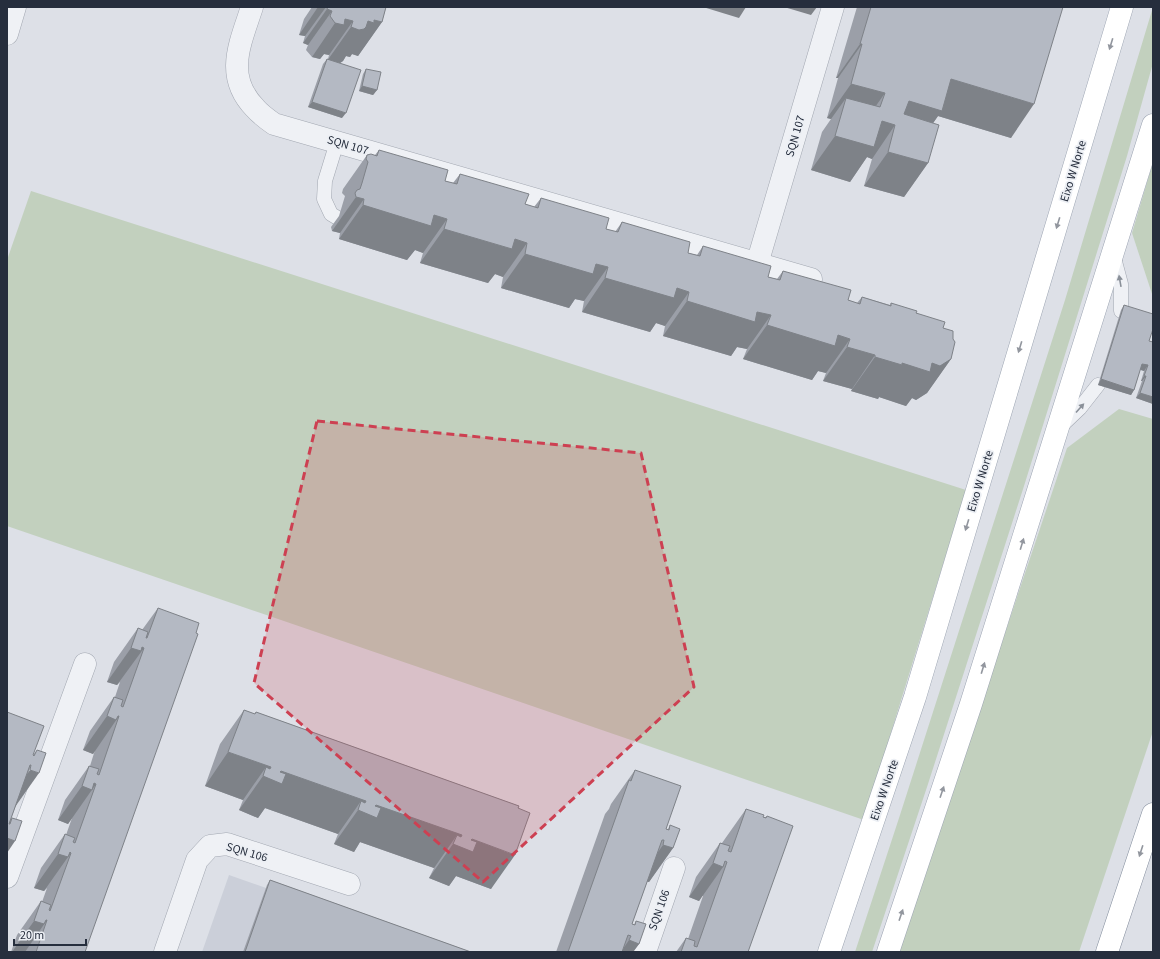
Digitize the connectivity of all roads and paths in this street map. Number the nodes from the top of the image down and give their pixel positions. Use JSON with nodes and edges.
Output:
{"nodes":[{"id":1,"x":15,"y":7,"type":"edge"},
{"id":2,"x":252,"y":7,"type":"edge"},
{"id":3,"x":833,"y":7,"type":"edge"},
{"id":4,"x":1122,"y":7,"type":"edge"},
{"id":5,"x":7,"y":34,"type":"edge"},
{"id":6,"x":1153,"y":125,"type":"edge"},
{"id":7,"x":337,"y":142,"type":"junction"},
{"id":8,"x":341,"y":220,"type":"dead end"},
{"id":9,"x":1113,"y":253,"type":"junction"},
{"id":10,"x":757,"y":264,"type":"junction"},
{"id":11,"x":829,"y":284,"type":"edge"},
{"id":12,"x":1121,"y":311,"type":"edge"},
{"id":13,"x":1098,"y":384,"type":"dead end"},
{"id":14,"x":1058,"y":428,"type":"junction"},
{"id":15,"x":86,"y":664,"type":"dead end"},
{"id":16,"x":1153,"y":814,"type":"edge"},
{"id":17,"x":674,"y":868,"type":"edge"},
{"id":18,"x":7,"y":877,"type":"edge"},
{"id":19,"x":349,"y":884,"type":"dead end"},
{"id":20,"x":165,"y":952,"type":"edge"},
{"id":21,"x":645,"y":952,"type":"edge"},
{"id":22,"x":829,"y":952,"type":"edge"},
{"id":23,"x":888,"y":952,"type":"edge"},
{"id":24,"x":1107,"y":952,"type":"edge"}],
"edges":[{"from":1,"to":5,"type":"street"},
{"from":2,"to":7,"type":"street","name":"SQN 107"},
{"from":3,"to":10,"type":"street","name":"SQN 107"},
{"from":4,"to":22,"type":"main road","name":"Eixo W Norte","one_way":true},
{"from":6,"to":9,"type":"main road"},
{"from":7,"to":8,"type":"lane"},
{"from":7,"to":10,"type":"street","name":"SQN 107"},
{"from":12,"to":9,"type":"lane","one_way":true},
{"from":9,"to":14,"type":"main road"},
{"from":10,"to":11,"type":"street","name":"SQN 107"},
{"from":14,"to":13,"type":"lane","one_way":true},
{"from":23,"to":14,"type":"main road","one_way":true},
{"from":15,"to":18,"type":"street"},
{"from":16,"to":24,"type":"main road","one_way":true},
{"from":17,"to":21,"type":"street","name":"SQN 106"},
{"from":19,"to":20,"type":"street","name":"SQN 106"}]}
